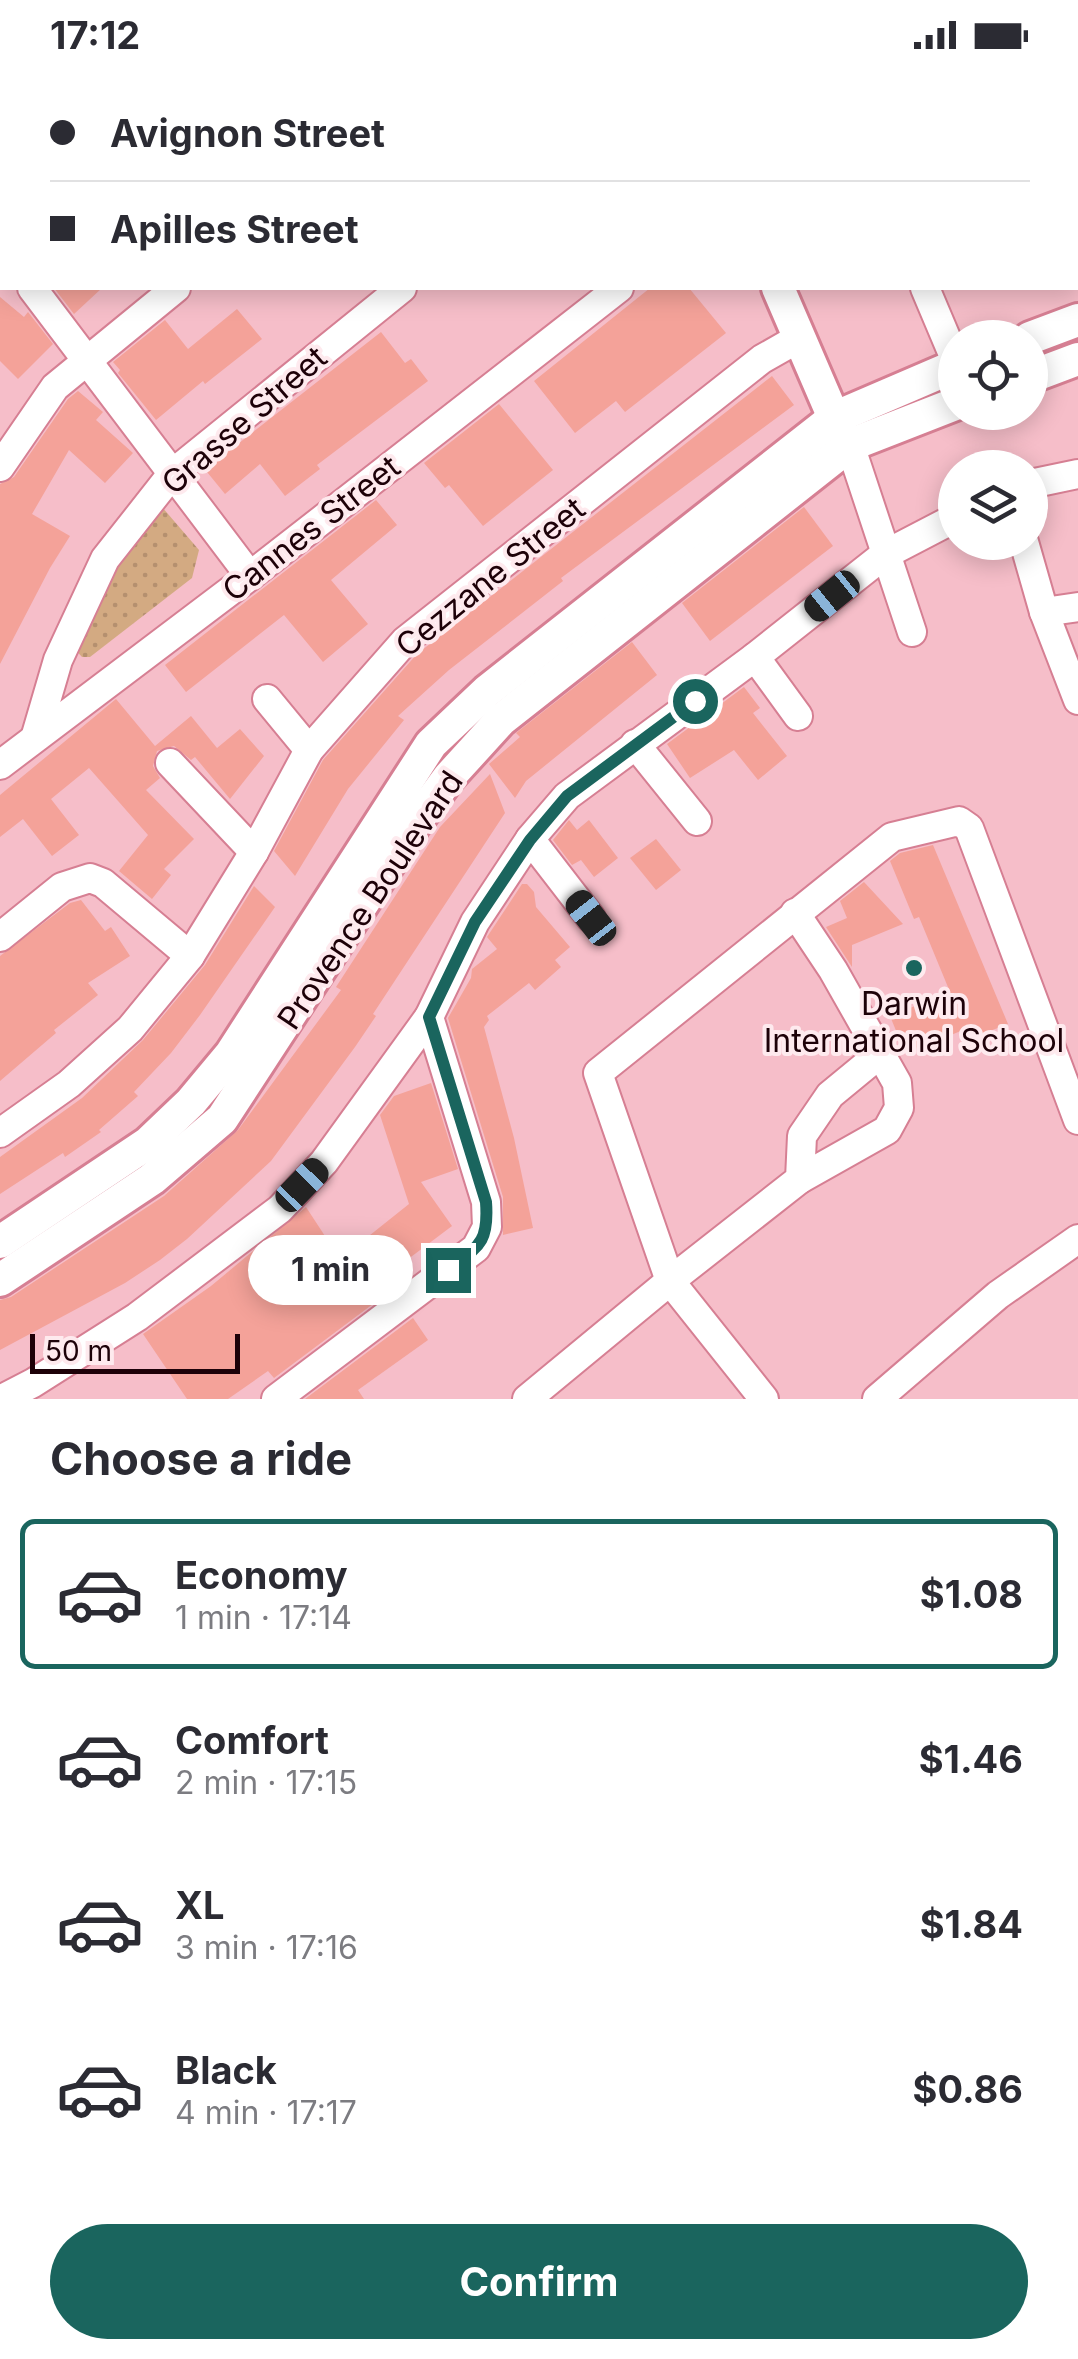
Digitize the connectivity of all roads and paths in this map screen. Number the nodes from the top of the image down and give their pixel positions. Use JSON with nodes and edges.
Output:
{"nodes":[{"id":1,"x":34,"y":290,"type":"edge"},
{"id":2,"x":174,"y":290,"type":"edge"},
{"id":3,"x":400,"y":290,"type":"edge"},
{"id":4,"x":616,"y":290,"type":"edge"},
{"id":5,"x":779,"y":290,"type":"edge"},
{"id":6,"x":928,"y":290,"type":"edge"},
{"id":7,"x":940,"y":320,"type":"edge"},
{"id":8,"x":1078,"y":320,"type":"edge"},
{"id":9,"x":1048,"y":331,"type":"edge"},
{"id":10,"x":799,"y":338,"type":"junction"},
{"id":11,"x":1078,"y":359,"type":"edge"},
{"id":12,"x":86,"y":360,"type":"junction"},
{"id":13,"x":1048,"y":370,"type":"edge"},
{"id":14,"x":938,"y":376,"type":"edge"},
{"id":15,"x":938,"y":408,"type":"edge"},
{"id":16,"x":842,"y":431,"type":"junction"},
{"id":17,"x":0,"y":466,"type":"edge"},
{"id":18,"x":172,"y":474,"type":"junction"},
{"id":19,"x":1078,"y":474,"type":"edge"},
{"id":20,"x":1048,"y":480,"type":"edge"},
{"id":21,"x":938,"y":527,"type":"edge"},
{"id":22,"x":884,"y":555,"type":"junction"},
{"id":23,"x":1029,"y":560,"type":"edge"},
{"id":24,"x":250,"y":576,"type":"junction"},
{"id":25,"x":1078,"y":607,"type":"edge"},
{"id":26,"x":1044,"y":612,"type":"junction"},
{"id":27,"x":912,"y":632,"type":"dead end"},
{"id":28,"x":755,"y":657,"type":"junction"},
{"id":29,"x":266,"y":699,"type":"dead end"},
{"id":30,"x":1078,"y":700,"type":"edge"},
{"id":31,"x":798,"y":716,"type":"dead end"},
{"id":32,"x":36,"y":735,"type":"junction"},
{"id":33,"x":635,"y":744,"type":"junction"},
{"id":34,"x":310,"y":750,"type":"junction"},
{"id":35,"x":170,"y":764,"type":"dead end"},
{"id":36,"x":0,"y":765,"type":"edge"},
{"id":37,"x":697,"y":821,"type":"dead end"},
{"id":38,"x":530,"y":840,"type":"junction"},
{"id":39,"x":254,"y":852,"type":"junction"},
{"id":40,"x":796,"y":913,"type":"junction"},
{"id":41,"x":591,"y":918,"type":"dead end"},
{"id":42,"x":0,"y":937,"type":"edge"},
{"id":43,"x":190,"y":956,"type":"junction"},
{"id":44,"x":429,"y":1017,"type":"junction"},
{"id":45,"x":881,"y":1053,"type":"junction"},
{"id":46,"x":1078,"y":1120,"type":"edge"},
{"id":47,"x":0,"y":1133,"type":"edge"},
{"id":48,"x":800,"y":1179,"type":"junction"},
{"id":49,"x":1078,"y":1239,"type":"edge"},
{"id":50,"x":0,"y":1242,"type":"edge"},
{"id":51,"x":0,"y":1280,"type":"edge"},
{"id":52,"x":670,"y":1281,"type":"junction"},
{"id":53,"x":37,"y":1391,"type":"edge"},
{"id":54,"x":2,"y":1399,"type":"edge"},
{"id":55,"x":276,"y":1399,"type":"edge"},
{"id":56,"x":527,"y":1399,"type":"edge"},
{"id":57,"x":764,"y":1399,"type":"edge"},
{"id":58,"x":877,"y":1399,"type":"edge"}],
"edges":[{"from":1,"to":12,"type":"street"},
{"from":2,"to":12,"type":"street"},
{"from":3,"to":18,"type":"street","name":"Grasse Street"},
{"from":4,"to":24,"type":"street","name":"Cannes Street"},
{"from":5,"to":10,"type":"street"},
{"from":6,"to":7,"type":"street"},
{"from":8,"to":9,"type":"street"},
{"from":10,"to":16,"type":"street"},
{"from":10,"to":34,"type":"street","name":"Cezzane Street"},
{"from":11,"to":13,"type":"street"},
{"from":12,"to":17,"type":"street"},
{"from":12,"to":18,"type":"street"},
{"from":14,"to":16,"type":"street","name":"Provence Boulevard"},
{"from":15,"to":16,"type":"street","name":"Provence Boulevard"},
{"from":16,"to":22,"type":"street"},
{"from":16,"to":50,"type":"street","name":"Provence Boulevard"},
{"from":16,"to":51,"type":"street","name":"Provence Boulevard"},
{"from":18,"to":24,"type":"street"},
{"from":18,"to":32,"type":"street","name":"Grasse Street"},
{"from":19,"to":20,"type":"street"},
{"from":21,"to":22,"type":"street"},
{"from":22,"to":27,"type":"street"},
{"from":22,"to":28,"type":"street"},
{"from":23,"to":26,"type":"street"},
{"from":24,"to":32,"type":"street","name":"Cannes Street"},
{"from":25,"to":26,"type":"street"},
{"from":26,"to":30,"type":"street"},
{"from":28,"to":31,"type":"street"},
{"from":28,"to":33,"type":"street"},
{"from":29,"to":34,"type":"street"},
{"from":32,"to":36,"type":"street","name":"Cannes Street"},
{"from":33,"to":37,"type":"street"},
{"from":33,"to":38,"type":"street"},
{"from":34,"to":39,"type":"street","name":"Cezzane Street"},
{"from":35,"to":39,"type":"street"},
{"from":38,"to":41,"type":"street"},
{"from":38,"to":44,"type":"street"},
{"from":39,"to":43,"type":"street","name":"Cezzane Street"},
{"from":40,"to":45,"type":"street"},
{"from":40,"to":46,"type":"street"},
{"from":40,"to":52,"type":"street"},
{"from":42,"to":43,"type":"street"},
{"from":43,"to":47,"type":"street","name":"Cezzane Street"},
{"from":44,"to":53,"type":"street"},
{"from":44,"to":55,"type":"street"},
{"from":45,"to":48,"type":"street"},
{"from":45,"to":48,"type":"street"},
{"from":48,"to":52,"type":"street"},
{"from":49,"to":58,"type":"street"},
{"from":52,"to":56,"type":"street"},
{"from":52,"to":57,"type":"street"},
{"from":53,"to":54,"type":"street"}]}
